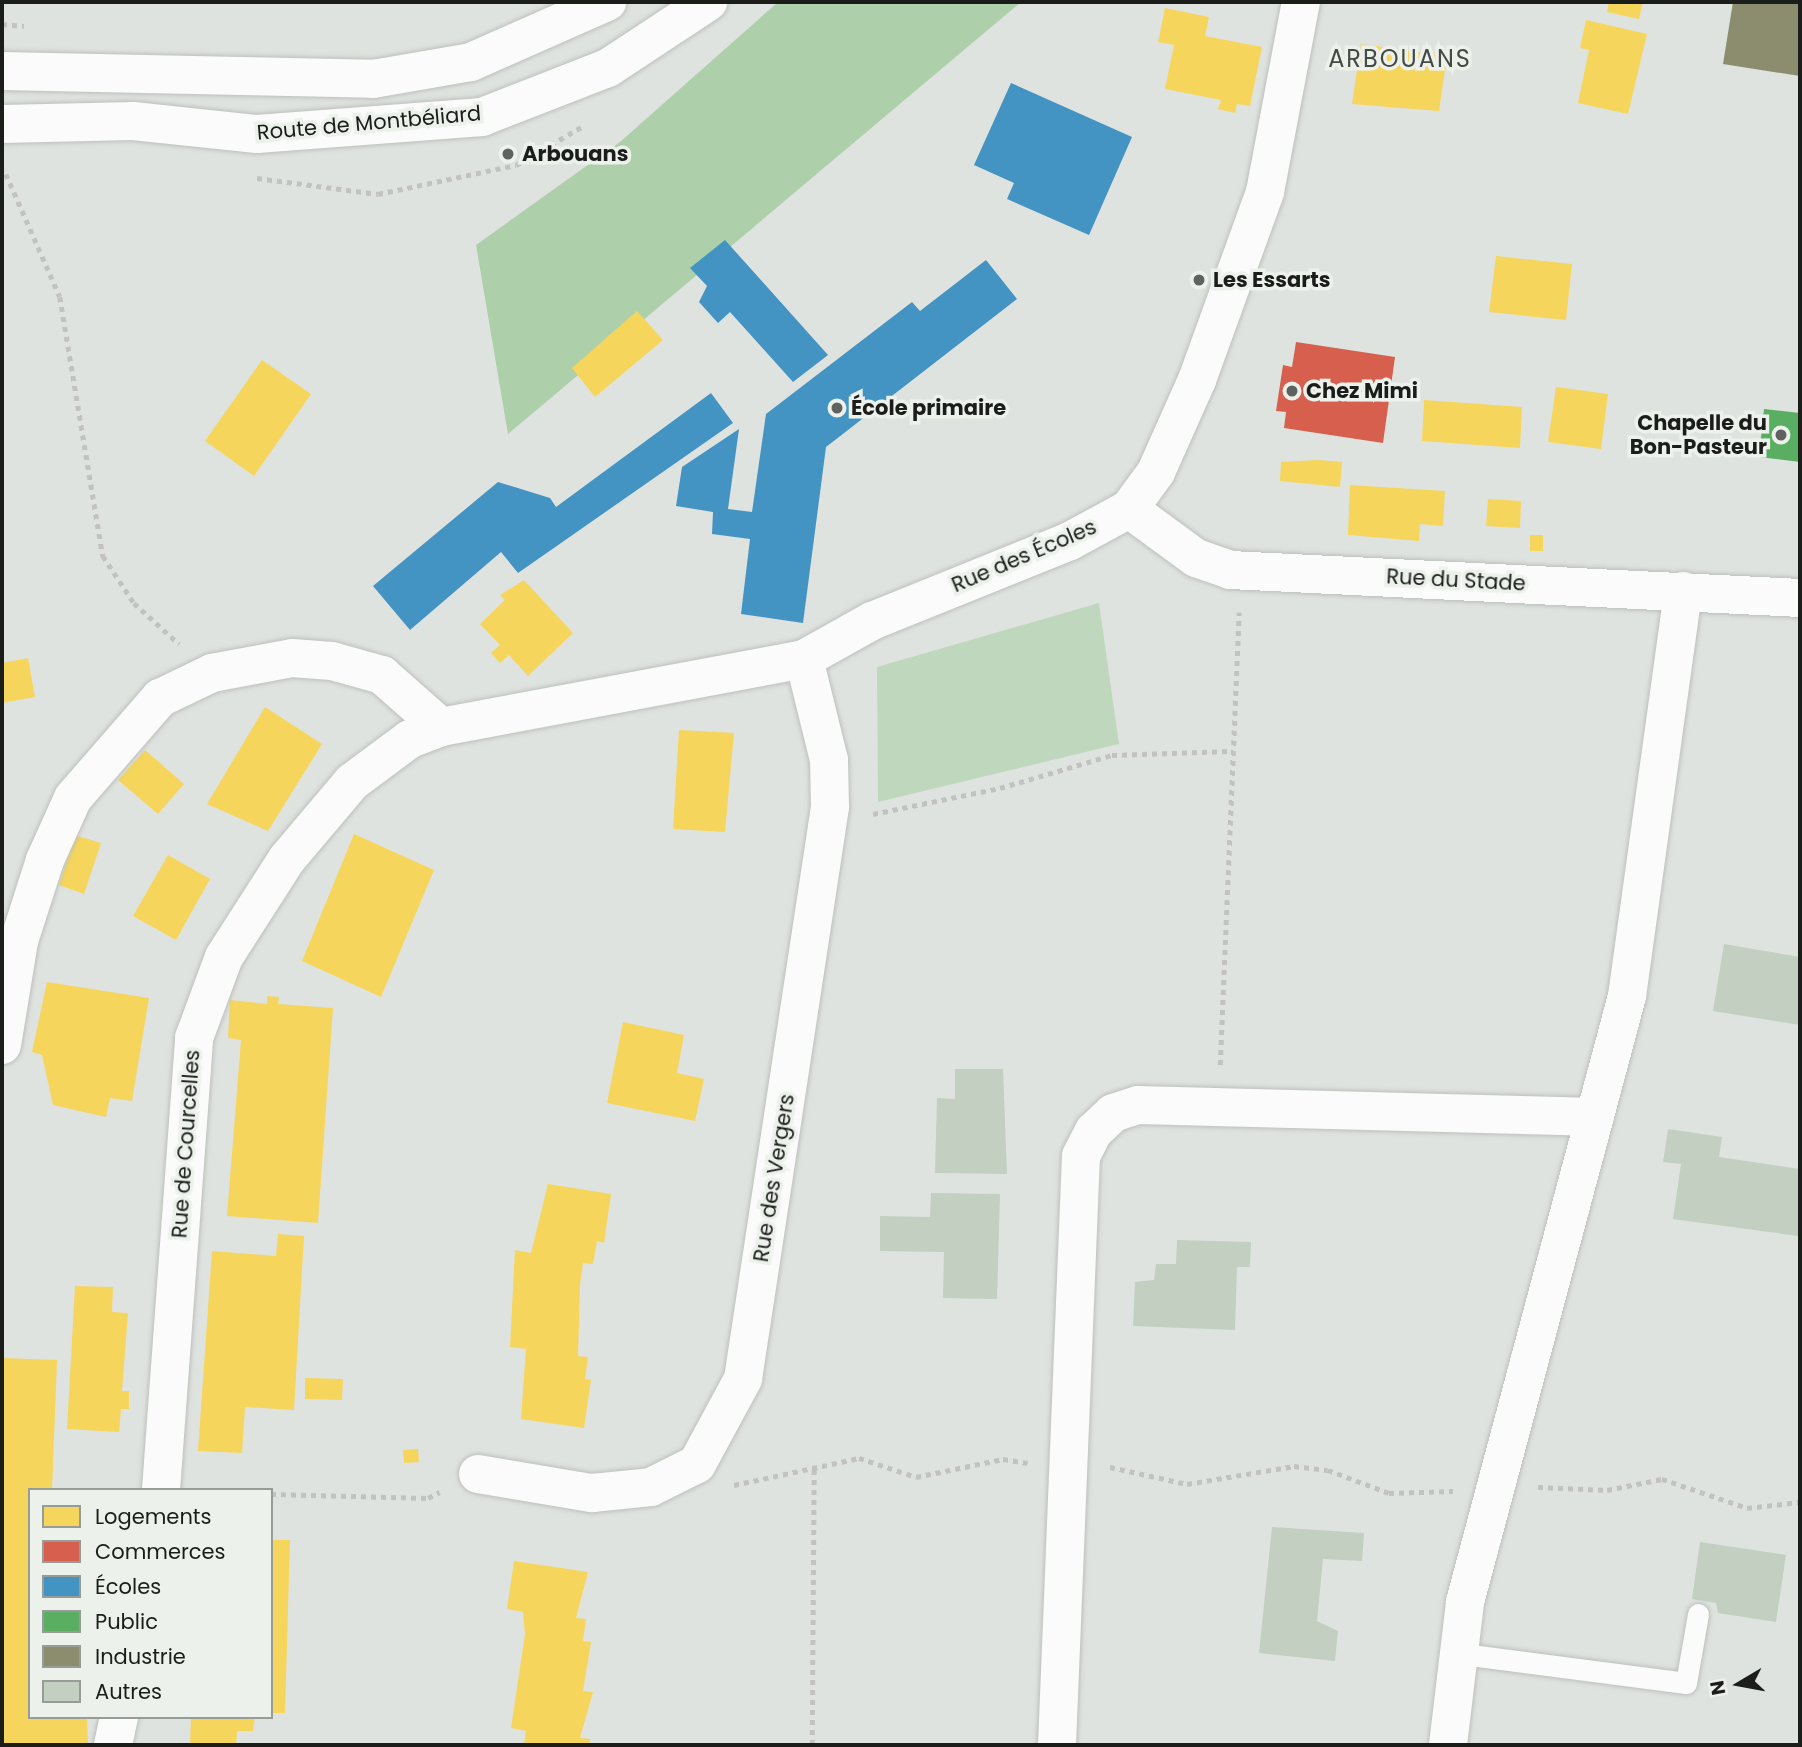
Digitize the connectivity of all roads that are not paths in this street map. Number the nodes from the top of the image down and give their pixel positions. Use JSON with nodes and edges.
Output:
{"nodes":[{"id":1,"x":607,"y":2,"type":"edge"},
{"id":2,"x":709,"y":2,"type":"edge"},
{"id":3,"x":1301,"y":2,"type":"edge"},
{"id":4,"x":2,"y":71,"type":"edge"},
{"id":5,"x":2,"y":124,"type":"edge"},
{"id":6,"x":1129,"y":509,"type":"junction"},
{"id":7,"x":1683,"y":591,"type":"junction"},
{"id":8,"x":1800,"y":598,"type":"edge"},
{"id":9,"x":804,"y":659,"type":"junction"},
{"id":10,"x":441,"y":727,"type":"junction"},
{"id":11,"x":10,"y":937,"type":"edge"},
{"id":12,"x":2,"y":1045,"type":"edge"},
{"id":13,"x":1595,"y":1117,"type":"junction"},
{"id":14,"x":478,"y":1474,"type":"road end"},
{"id":15,"x":161,"y":1488,"type":"edge"},
{"id":16,"x":1698,"y":1614,"type":"dead end"},
{"id":17,"x":1455,"y":1653,"type":"junction"},
{"id":18,"x":120,"y":1719,"type":"edge"},
{"id":19,"x":113,"y":1745,"type":"edge"},
{"id":20,"x":1057,"y":1745,"type":"edge"},
{"id":21,"x":1448,"y":1745,"type":"edge"}],
"edges":[{"from":1,"to":4,"type":"street","name":"Route de Montbéliard"},
{"from":2,"to":5,"type":"street","name":"Route de Montbéliard"},
{"from":3,"to":6,"type":"street","name":"Rue des Écoles"},
{"from":6,"to":7,"type":"street","name":"Rue du Stade"},
{"from":6,"to":9,"type":"street","name":"Rue des Écoles"},
{"from":7,"to":8,"type":"street","name":"Rue du Stade"},
{"from":7,"to":13,"type":"street"},
{"from":9,"to":10,"type":"street","name":"Rue des Écoles"},
{"from":9,"to":14,"type":"street","name":"Rue des Vergers"},
{"from":10,"to":11,"type":"street"},
{"from":10,"to":15,"type":"street","name":"Rue de Courcelles"},
{"from":11,"to":12,"type":"street"},
{"from":13,"to":17,"type":"street"},
{"from":13,"to":20,"type":"street"},
{"from":16,"to":17,"type":"lane"},
{"from":17,"to":21,"type":"street"},
{"from":18,"to":19,"type":"street"}]}
